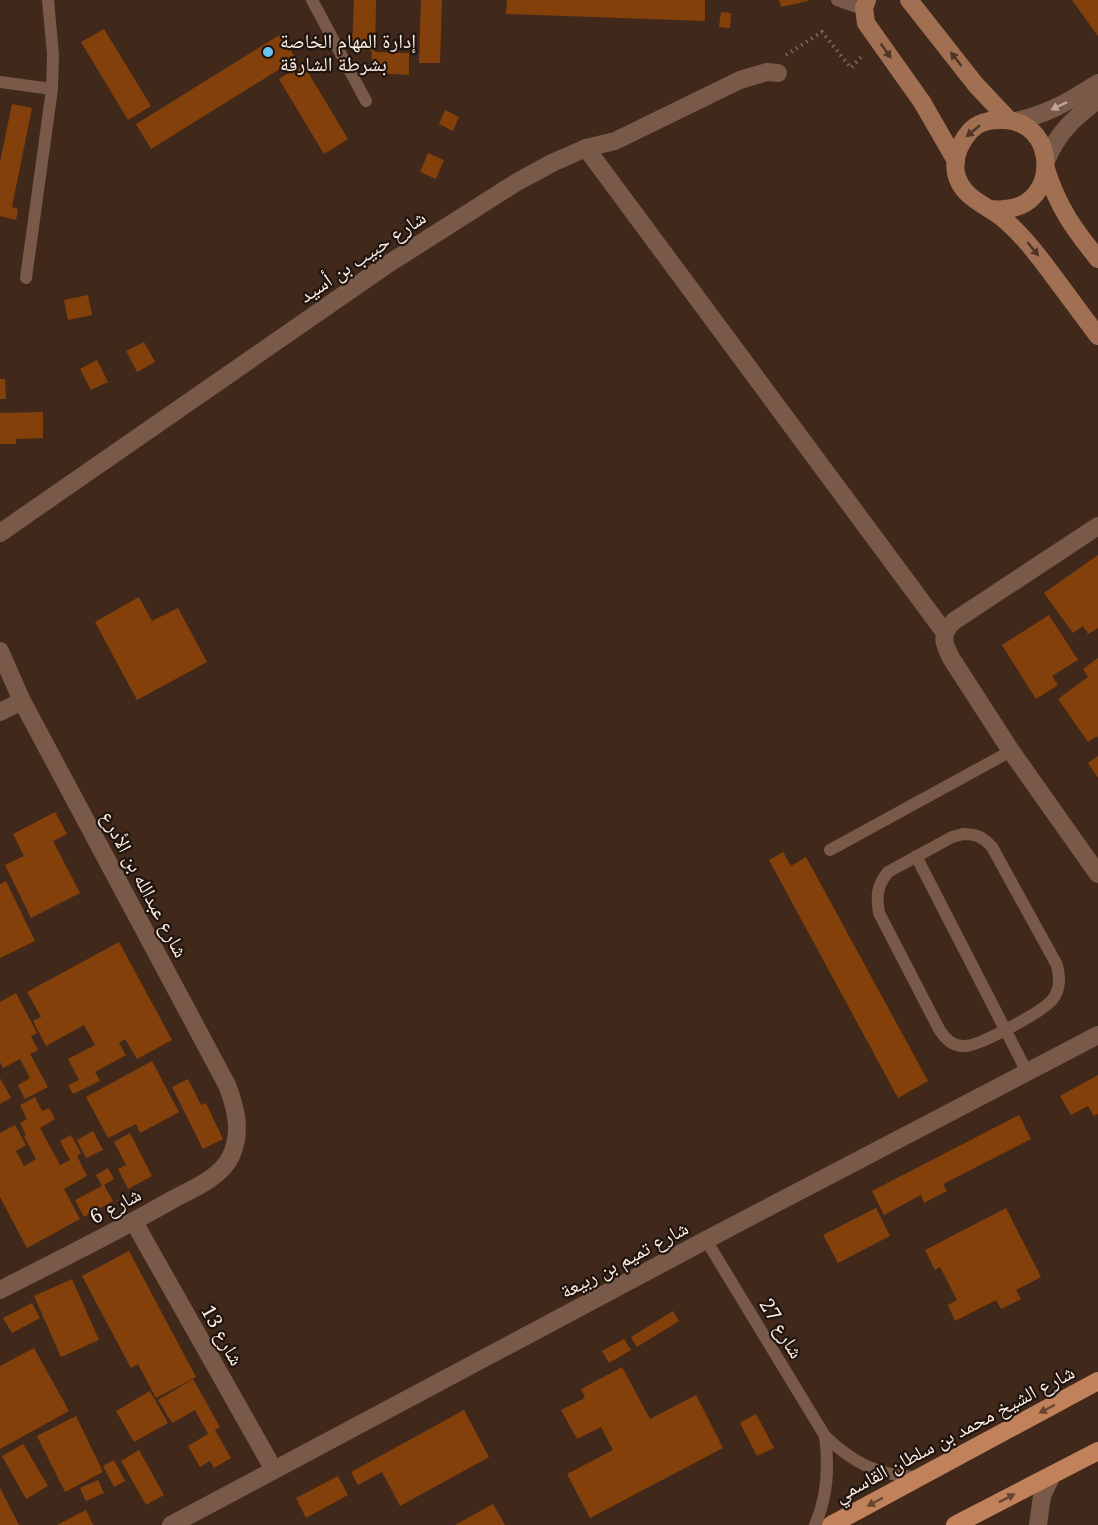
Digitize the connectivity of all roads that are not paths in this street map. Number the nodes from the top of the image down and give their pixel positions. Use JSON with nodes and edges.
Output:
{"nodes":[{"id":1,"x":48,"y":0,"type":"edge"},
{"id":2,"x":312,"y":0,"type":"edge"},
{"id":3,"x":837,"y":0,"type":"edge"},
{"id":4,"x":909,"y":0,"type":"edge"},
{"id":5,"x":866,"y":4,"type":"edge"},
{"id":6,"x":778,"y":72,"type":"dead end"},
{"id":7,"x":0,"y":82,"type":"edge"},
{"id":8,"x":1098,"y":83,"type":"edge"},
{"id":9,"x":52,"y":89,"type":"junction"},
{"id":10,"x":1098,"y":100,"type":"edge"},
{"id":11,"x":366,"y":101,"type":"dead end"},
{"id":12,"x":1011,"y":120,"type":"junction"},
{"id":13,"x":586,"y":148,"type":"junction"},
{"id":14,"x":956,"y":161,"type":"junction"},
{"id":15,"x":1046,"y":165,"type":"junction"},
{"id":16,"x":990,"y":208,"type":"junction"},
{"id":17,"x":1098,"y":259,"type":"edge"},
{"id":18,"x":26,"y":278,"type":"dead end"},
{"id":19,"x":1098,"y":336,"type":"edge"},
{"id":20,"x":1098,"y":526,"type":"edge"},
{"id":21,"x":0,"y":533,"type":"edge"},
{"id":22,"x":945,"y":633,"type":"junction"},
{"id":23,"x":0,"y":651,"type":"edge"},
{"id":24,"x":22,"y":701,"type":"junction"},
{"id":25,"x":0,"y":712,"type":"edge"},
{"id":26,"x":1011,"y":751,"type":"junction"},
{"id":27,"x":830,"y":850,"type":"dead end"},
{"id":28,"x":916,"y":856,"type":"junction"},
{"id":29,"x":1098,"y":874,"type":"edge"},
{"id":30,"x":1005,"y":1030,"type":"junction"},
{"id":31,"x":1098,"y":1035,"type":"edge"},
{"id":32,"x":1028,"y":1072,"type":"junction"},
{"id":33,"x":236,"y":1142,"type":"joint"},
{"id":34,"x":134,"y":1222,"type":"junction"},
{"id":35,"x":706,"y":1240,"type":"junction"},
{"id":36,"x":3,"y":1282,"type":"edge"},
{"id":37,"x":1098,"y":1381,"type":"edge"},
{"id":38,"x":825,"y":1436,"type":"junction"},
{"id":39,"x":1098,"y":1450,"type":"edge"},
{"id":40,"x":273,"y":1470,"type":"junction"},
{"id":41,"x":1052,"y":1475,"type":"junction"},
{"id":42,"x":919,"y":1478,"type":"junction"},
{"id":43,"x":964,"y":1524,"type":"edge"},
{"id":44,"x":171,"y":1525,"type":"edge"},
{"id":45,"x":815,"y":1525,"type":"edge"},
{"id":46,"x":831,"y":1525,"type":"edge"},
{"id":47,"x":1038,"y":1525,"type":"edge"}],
"edges":[{"from":1,"to":9,"type":"lane"},
{"from":2,"to":11,"type":"lane"},
{"from":3,"to":5,"type":"lane"},
{"from":12,"to":4,"type":"main road","one_way":true},
{"from":5,"to":14,"type":"main road","one_way":true},
{"from":6,"to":13,"type":"street","name":"شارع حبيب بن أسيد"},
{"from":7,"to":9,"type":"lane"},
{"from":8,"to":12,"type":"street","one_way":true},
{"from":9,"to":18,"type":"lane"},
{"from":10,"to":15,"type":"street"},
{"from":12,"to":14,"type":"main road","one_way":true},
{"from":12,"to":15,"type":"main road"},
{"from":13,"to":21,"type":"street","name":"شارع حبيب بن أسيد"},
{"from":13,"to":22,"type":"street"},
{"from":14,"to":16,"type":"main road"},
{"from":15,"to":16,"type":"main road"},
{"from":15,"to":17,"type":"main road"},
{"from":16,"to":19,"type":"main road","one_way":true},
{"from":20,"to":22,"type":"street"},
{"from":22,"to":26,"type":"street"},
{"from":23,"to":24,"type":"street","name":"شارع عبدالله بن الأدرع"},
{"from":24,"to":25,"type":"street"},
{"from":24,"to":33,"type":"street","name":"شارع عبدالله بن الأدرع"},
{"from":26,"to":27,"type":"lane"},
{"from":26,"to":29,"type":"street"},
{"from":28,"to":30,"type":"lane"},
{"from":28,"to":30,"type":"lane"},
{"from":28,"to":30,"type":"lane"},
{"from":30,"to":32,"type":"lane"},
{"from":31,"to":32,"type":"street","name":"شارع تميم بن ربيعة"},
{"from":32,"to":35,"type":"street","name":"شارع تميم بن ربيعة"},
{"from":33,"to":34,"type":"street","name":"شارع 6"},
{"from":34,"to":36,"type":"street","name":"شارع 6"},
{"from":34,"to":40,"type":"street","name":"شارع 13"},
{"from":35,"to":38,"type":"lane","name":"شارع 27"},
{"from":35,"to":40,"type":"street","name":"شارع تميم بن ربيعة"},
{"from":37,"to":42,"type":"main road","name":"شارع الشيخ محمد بن سلطان القاسمي","one_way":true},
{"from":38,"to":42,"type":"lane","name":"شارع 27"},
{"from":38,"to":45,"type":"lane","name":"شارع 27"},
{"from":39,"to":41,"type":"main road"},
{"from":40,"to":44,"type":"street","name":"شارع تميم بن ربيعة"},
{"from":43,"to":41,"type":"main road","one_way":true},
{"from":41,"to":47,"type":"street"},
{"from":42,"to":46,"type":"main road","name":"شارع الشيخ محمد بن سلطان القاسمي","one_way":true}]}
